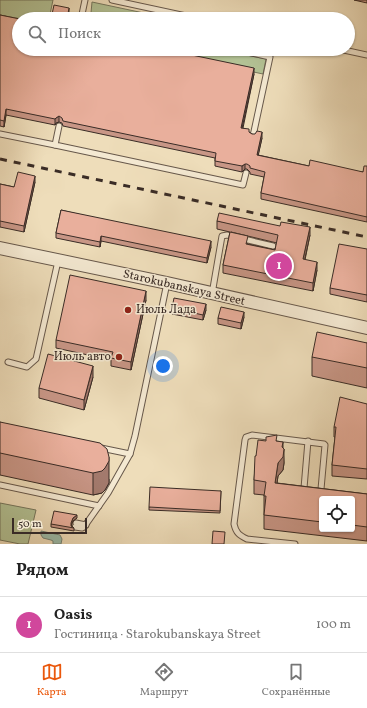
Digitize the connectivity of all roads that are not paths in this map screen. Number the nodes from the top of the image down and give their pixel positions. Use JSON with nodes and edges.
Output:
{"nodes":[{"id":1,"x":85,"y":0,"type":"edge"},
{"id":2,"x":112,"y":0,"type":"edge"},
{"id":3,"x":82,"y":12,"type":"edge"},
{"id":4,"x":168,"y":12,"type":"edge"},
{"id":5,"x":355,"y":52,"type":"edge"},
{"id":6,"x":367,"y":55,"type":"edge"},
{"id":7,"x":266,"y":56,"type":"edge"},
{"id":8,"x":59,"y":126,"type":"dead end"},
{"id":9,"x":0,"y":134,"type":"edge"},
{"id":10,"x":253,"y":136,"type":"edge"},
{"id":11,"x":55,"y":145,"type":"junction"},
{"id":12,"x":246,"y":173,"type":"dead end"},
{"id":13,"x":274,"y":246,"type":"edge"},
{"id":14,"x":0,"y":248,"type":"edge"},
{"id":15,"x":58,"y":260,"type":"junction"},
{"id":16,"x":167,"y":283,"type":"junction"},
{"id":17,"x":212,"y":294,"type":"junction"},
{"id":18,"x":367,"y":328,"type":"edge"},
{"id":19,"x":8,"y":362,"type":"dead end"},
{"id":20,"x":308,"y":441,"type":"junction"},
{"id":21,"x":99,"y":448,"type":"edge"},
{"id":22,"x":130,"y":454,"type":"junction"},
{"id":23,"x":0,"y":485,"type":"edge"},
{"id":24,"x":304,"y":488,"type":"edge"},
{"id":25,"x":321,"y":489,"type":"edge"},
{"id":26,"x":98,"y":506,"type":"junction"},
{"id":27,"x":75,"y":525,"type":"dead end"},
{"id":28,"x":295,"y":544,"type":"edge"}],
"edges":[{"from":1,"to":3,"type":"lane"},
{"from":2,"to":4,"type":"lane"},
{"from":5,"to":6,"type":"lane"},
{"from":7,"to":10,"type":"lane"},
{"from":8,"to":11,"type":"lane"},
{"from":9,"to":11,"type":"lane"},
{"from":11,"to":12,"type":"lane"},
{"from":13,"to":17,"type":"lane"},
{"from":14,"to":15,"type":"street","name":"Starokubanskaya Street"},
{"from":15,"to":16,"type":"street","name":"Starokubanskaya Street"},
{"from":15,"to":19,"type":"lane"},
{"from":16,"to":17,"type":"street","name":"Starokubanskaya Street"},
{"from":16,"to":22,"type":"lane"},
{"from":17,"to":18,"type":"street","name":"Starokubanskaya Street"},
{"from":20,"to":24,"type":"lane"},
{"from":20,"to":25,"type":"lane"},
{"from":20,"to":28,"type":"lane"},
{"from":21,"to":22,"type":"lane"},
{"from":22,"to":26,"type":"lane"},
{"from":23,"to":26,"type":"lane"},
{"from":26,"to":27,"type":"lane"}]}
